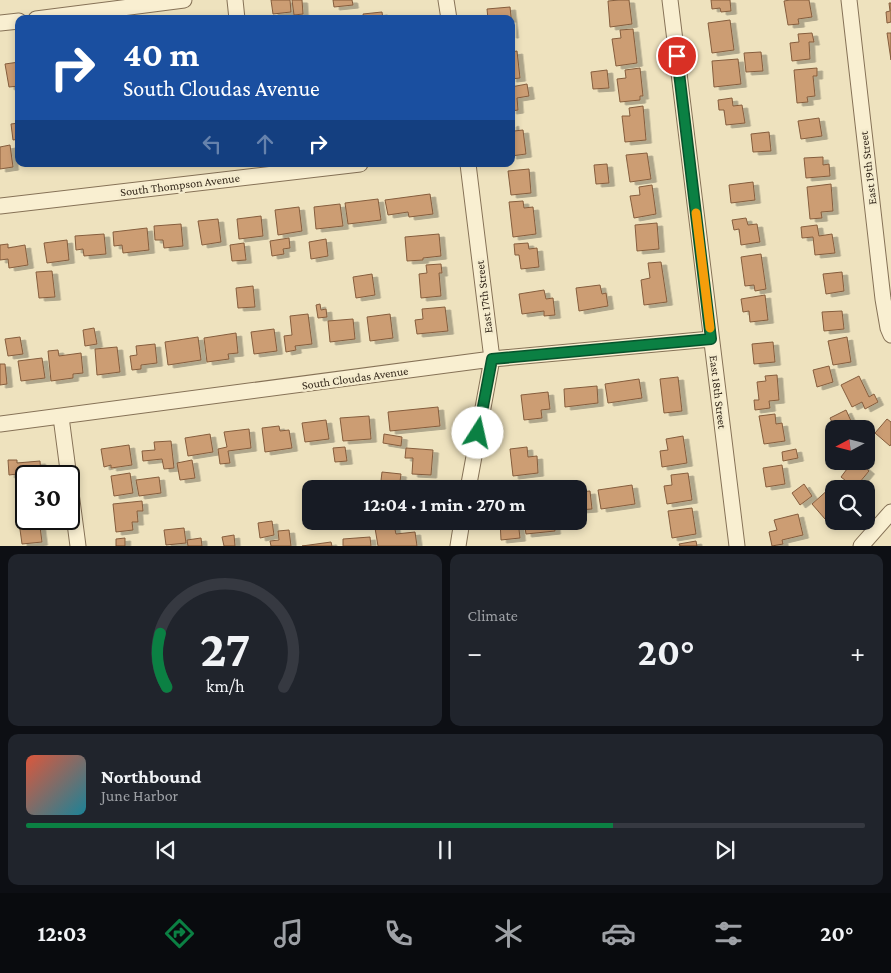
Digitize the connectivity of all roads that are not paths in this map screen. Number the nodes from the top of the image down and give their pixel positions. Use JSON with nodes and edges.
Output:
{"nodes":[{"id":1,"x":184,"y":0,"type":"edge"},
{"id":2,"x":235,"y":0,"type":"edge"},
{"id":3,"x":446,"y":0,"type":"edge"},
{"id":4,"x":670,"y":0,"type":"edge"},
{"id":5,"x":849,"y":0,"type":"edge"},
{"id":6,"x":67,"y":15,"type":"edge"},
{"id":7,"x":237,"y":15,"type":"edge"},
{"id":8,"x":448,"y":15,"type":"edge"},
{"id":9,"x":15,"y":21,"type":"edge"},
{"id":10,"x":0,"y":23,"type":"edge"},
{"id":11,"x":308,"y":167,"type":"edge"},
{"id":12,"x":468,"y":167,"type":"edge"},
{"id":13,"x":256,"y":170,"type":"edge"},
{"id":14,"x":0,"y":206,"type":"edge"},
{"id":15,"x":891,"y":335,"type":"edge"},
{"id":16,"x":711,"y":339,"type":"junction"},
{"id":17,"x":492,"y":359,"type":"junction"},
{"id":18,"x":61,"y":417,"type":"junction"},
{"id":19,"x":0,"y":424,"type":"edge"},
{"id":20,"x":470,"y":480,"type":"edge"},
{"id":21,"x":891,"y":512,"type":"edge"},
{"id":22,"x":461,"y":530,"type":"edge"},
{"id":23,"x":78,"y":546,"type":"edge"},
{"id":24,"x":458,"y":546,"type":"edge"},
{"id":25,"x":737,"y":546,"type":"edge"},
{"id":26,"x":861,"y":546,"type":"edge"}],
"edges":[{"from":1,"to":6,"type":"street"},
{"from":2,"to":7,"type":"street"},
{"from":3,"to":8,"type":"street"},
{"from":4,"to":16,"type":"street","name":"East 18th Street"},
{"from":5,"to":15,"type":"street","name":"East 19th Street"},
{"from":9,"to":10,"type":"street"},
{"from":11,"to":13,"type":"street","name":"South Thompson Avenue"},
{"from":12,"to":17,"type":"street","name":"East 17th Street"},
{"from":13,"to":14,"type":"street","name":"South Thompson Avenue"},
{"from":16,"to":17,"type":"street","name":"South Cloudas Avenue"},
{"from":16,"to":25,"type":"street","name":"East 18th Street"},
{"from":17,"to":18,"type":"street","name":"South Cloudas Avenue"},
{"from":17,"to":20,"type":"street","name":"East 17th Street"},
{"from":18,"to":19,"type":"street","name":"South Cloudas Avenue"},
{"from":18,"to":23,"type":"street"},
{"from":21,"to":26,"type":"street"},
{"from":22,"to":24,"type":"street"}]}
